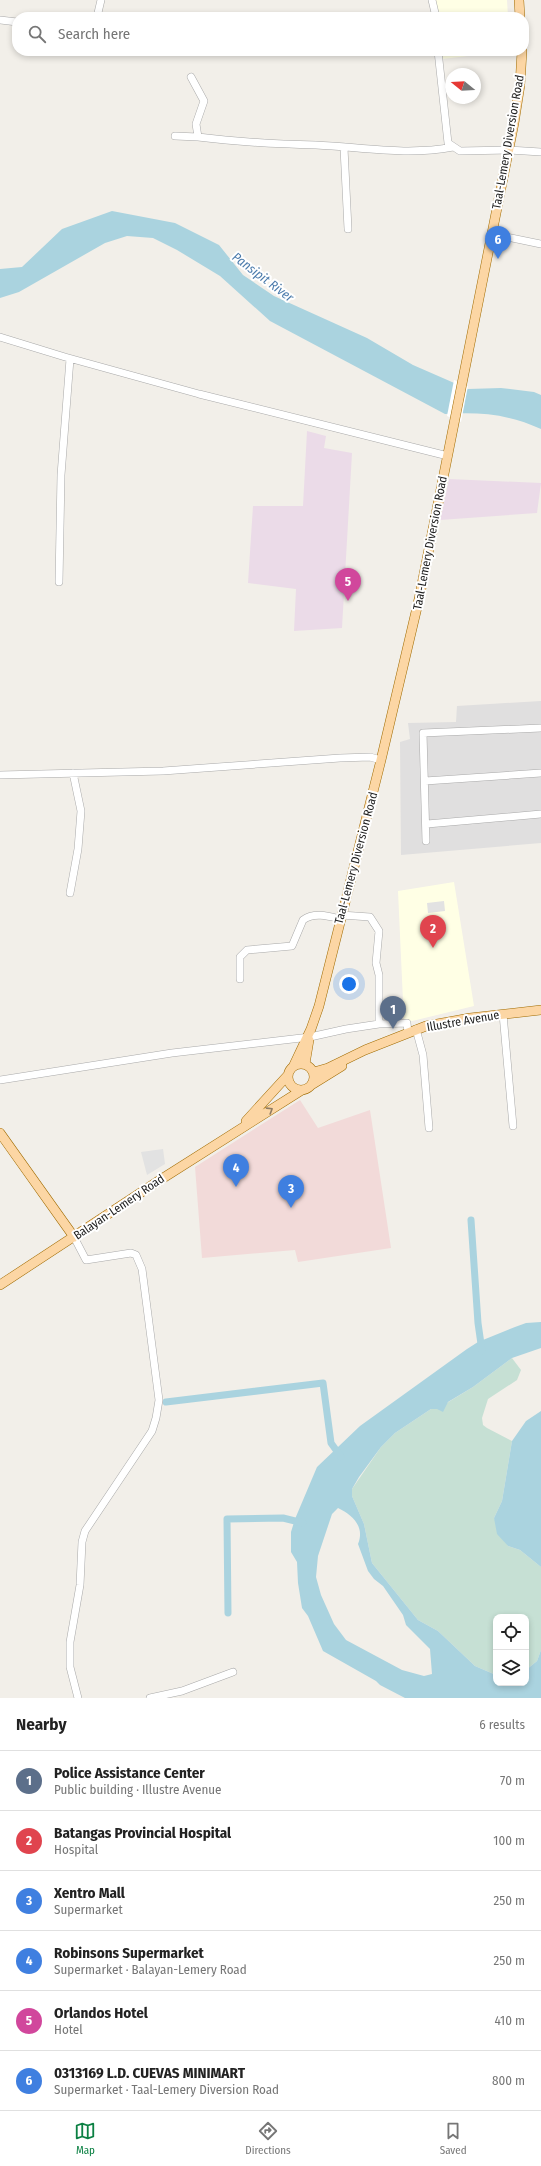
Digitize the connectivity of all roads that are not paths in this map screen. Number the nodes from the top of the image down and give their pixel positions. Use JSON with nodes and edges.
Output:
{"nodes":[{"id":1,"x":101,"y":0,"type":"edge"},
{"id":2,"x":432,"y":0,"type":"edge"},
{"id":3,"x":519,"y":0,"type":"edge"},
{"id":4,"x":98,"y":12,"type":"edge"},
{"id":5,"x":435,"y":12,"type":"edge"},
{"id":6,"x":520,"y":12,"type":"edge"},
{"id":7,"x":0,"y":20,"type":"edge"},
{"id":8,"x":12,"y":21,"type":"edge"},
{"id":9,"x":439,"y":56,"type":"edge"},
{"id":10,"x":522,"y":56,"type":"edge"},
{"id":11,"x":191,"y":78,"type":"dead end"},
{"id":12,"x":175,"y":136,"type":"dead end"},
{"id":13,"x":198,"y":137,"type":"junction"},
{"id":14,"x":344,"y":148,"type":"junction"},
{"id":15,"x":453,"y":148,"type":"junction"},
{"id":16,"x":509,"y":150,"type":"junction"},
{"id":17,"x":541,"y":152,"type":"edge"},
{"id":18,"x":348,"y":229,"type":"dead end"},
{"id":19,"x":492,"y":234,"type":"junction"},
{"id":20,"x":541,"y":244,"type":"edge"},
{"id":21,"x":0,"y":336,"type":"edge"},
{"id":22,"x":70,"y":359,"type":"junction"},
{"id":23,"x":448,"y":456,"type":"junction"},
{"id":24,"x":59,"y":582,"type":"dead end"},
{"id":25,"x":541,"y":728,"type":"edge"},
{"id":26,"x":381,"y":760,"type":"junction"},
{"id":27,"x":73,"y":773,"type":"junction"},
{"id":28,"x":541,"y":773,"type":"edge"},
{"id":29,"x":0,"y":775,"type":"edge"},
{"id":30,"x":425,"y":781,"type":"junction"},
{"id":31,"x":541,"y":814,"type":"edge"},
{"id":32,"x":427,"y":824,"type":"junction"},
{"id":33,"x":426,"y":841,"type":"dead end"},
{"id":34,"x":70,"y":893,"type":"dead end"},
{"id":35,"x":340,"y":917,"type":"junction"},
{"id":36,"x":240,"y":979,"type":"dead end"},
{"id":37,"x":541,"y":1010,"type":"edge"},
{"id":38,"x":503,"y":1014,"type":"junction"},
{"id":39,"x":380,"y":1024,"type":"junction"},
{"id":40,"x":412,"y":1031,"type":"junction"},
{"id":41,"x":309,"y":1034,"type":"junction"},
{"id":42,"x":365,"y":1050,"type":"junction"},
{"id":43,"x":305,"y":1064,"type":"junction"},
{"id":44,"x":294,"y":1065,"type":"junction"},
{"id":45,"x":314,"y":1072,"type":"junction"},
{"id":46,"x":288,"y":1074,"type":"junction"},
{"id":47,"x":0,"y":1080,"type":"edge"},
{"id":48,"x":313,"y":1084,"type":"junction"},
{"id":49,"x":302,"y":1090,"type":"junction"},
{"id":50,"x":513,"y":1126,"type":"dead end"},
{"id":51,"x":429,"y":1128,"type":"dead end"},
{"id":52,"x":238,"y":1130,"type":"junction"},
{"id":53,"x":0,"y":1133,"type":"edge"},
{"id":54,"x":74,"y":1237,"type":"junction"},
{"id":55,"x":0,"y":1285,"type":"edge"},
{"id":56,"x":233,"y":1672,"type":"dead end"},
{"id":57,"x":78,"y":1698,"type":"edge"},
{"id":58,"x":150,"y":1698,"type":"edge"}],
"edges":[{"from":1,"to":4,"type":"street"},
{"from":2,"to":5,"type":"street"},
{"from":3,"to":6,"type":"main road"},
{"from":7,"to":8,"type":"street"},
{"from":9,"to":15,"type":"street"},
{"from":10,"to":16,"type":"main road","name":"Taal-Lemery Diversion Road"},
{"from":11,"to":13,"type":"street"},
{"from":12,"to":13,"type":"street"},
{"from":13,"to":14,"type":"street"},
{"from":14,"to":15,"type":"street"},
{"from":14,"to":18,"type":"street"},
{"from":15,"to":16,"type":"street"},
{"from":16,"to":17,"type":"street"},
{"from":16,"to":19,"type":"main road","name":"Taal-Lemery Diversion Road"},
{"from":19,"to":20,"type":"street"},
{"from":19,"to":23,"type":"main road","name":"Taal-Lemery Diversion Road"},
{"from":21,"to":22,"type":"street"},
{"from":22,"to":23,"type":"street"},
{"from":22,"to":24,"type":"street"},
{"from":23,"to":26,"type":"main road","name":"Taal-Lemery Diversion Road"},
{"from":25,"to":30,"type":"street"},
{"from":26,"to":27,"type":"street"},
{"from":26,"to":35,"type":"main road","name":"Taal-Lemery Diversion Road"},
{"from":27,"to":29,"type":"street"},
{"from":27,"to":34,"type":"street"},
{"from":28,"to":30,"type":"street"},
{"from":30,"to":32,"type":"street"},
{"from":31,"to":32,"type":"street"},
{"from":32,"to":33,"type":"street"},
{"from":35,"to":36,"type":"street"},
{"from":35,"to":39,"type":"street"},
{"from":35,"to":41,"type":"main road","name":"Taal-Lemery Diversion Road"},
{"from":37,"to":38,"type":"main road","name":"Illustre Avenue"},
{"from":38,"to":40,"type":"main road","name":"Illustre Avenue"},
{"from":38,"to":50,"type":"street"},
{"from":39,"to":40,"type":"street"},
{"from":39,"to":41,"type":"street"},
{"from":40,"to":42,"type":"main road","name":"Illustre Avenue"},
{"from":40,"to":51,"type":"street"},
{"from":41,"to":43,"type":"main road","name":"Taal-Lemery Diversion Road"},
{"from":41,"to":44,"type":"main road","name":"Taal-Lemery Diversion Road"},
{"from":41,"to":47,"type":"street"},
{"from":42,"to":45,"type":"main road","name":"Illustre Avenue"},
{"from":42,"to":48,"type":"main road","name":"Illustre Avenue"},
{"from":43,"to":44,"type":"main road"},
{"from":43,"to":45,"type":"main road"},
{"from":44,"to":46,"type":"main road"},
{"from":45,"to":48,"type":"main road"},
{"from":46,"to":49,"type":"main road"},
{"from":46,"to":52,"type":"main road","name":"Balayan-Lemery Road"},
{"from":48,"to":49,"type":"main road"},
{"from":52,"to":49,"type":"main road","name":"Balayan-Lemery Road","one_way":true},
{"from":52,"to":54,"type":"main road","name":"Balayan-Lemery Road"},
{"from":53,"to":54,"type":"main road"},
{"from":54,"to":55,"type":"main road","name":"Balayan-Lemery Road"},
{"from":54,"to":57,"type":"street"},
{"from":56,"to":58,"type":"street"}]}
